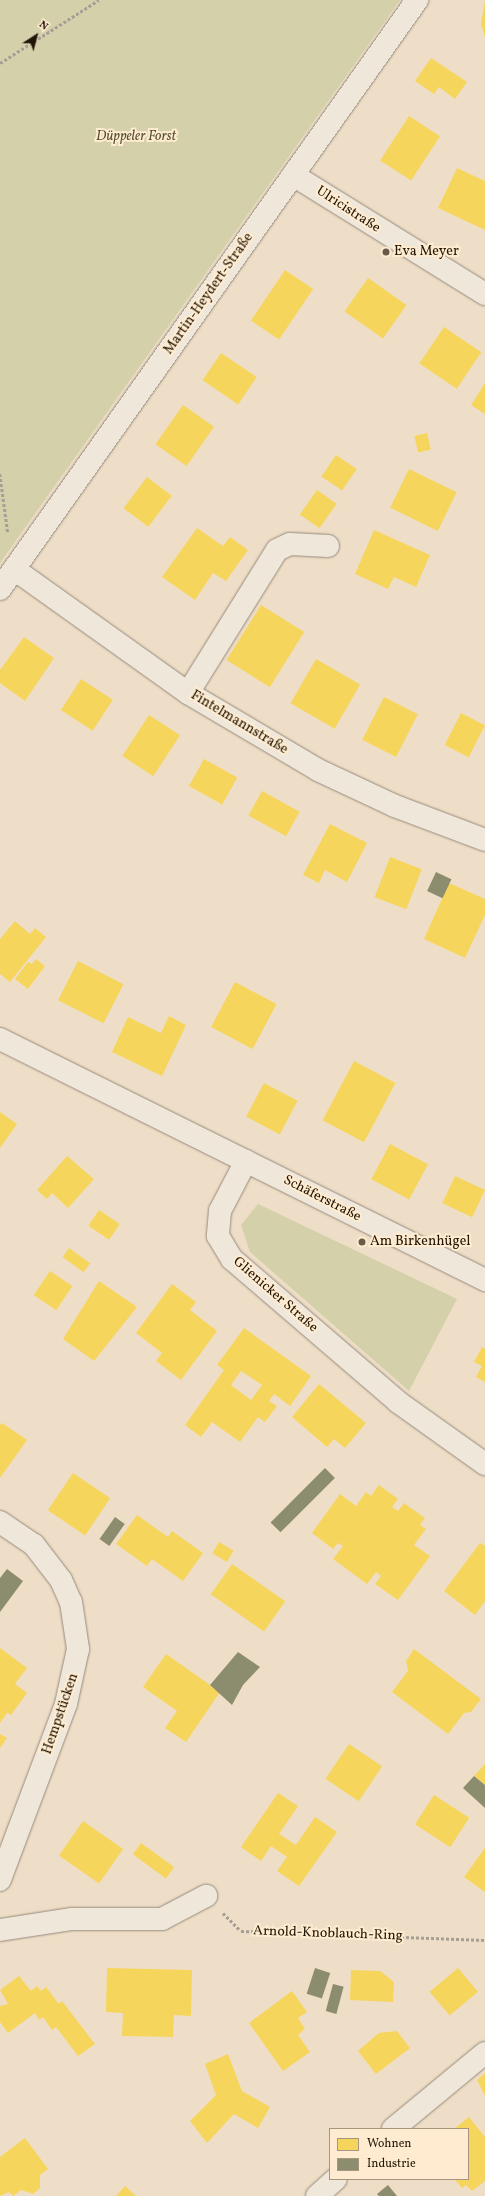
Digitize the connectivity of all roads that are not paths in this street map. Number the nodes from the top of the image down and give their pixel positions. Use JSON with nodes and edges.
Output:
{"nodes":[{"id":1,"x":417,"y":0,"type":"edge"},
{"id":2,"x":293,"y":175,"type":"junction"},
{"id":3,"x":485,"y":294,"type":"edge"},
{"id":4,"x":328,"y":546,"type":"dead end"},
{"id":5,"x":14,"y":569,"type":"junction"},
{"id":6,"x":0,"y":589,"type":"edge"},
{"id":7,"x":188,"y":693,"type":"junction"},
{"id":8,"x":485,"y":840,"type":"edge"},
{"id":9,"x":0,"y":1039,"type":"edge"},
{"id":10,"x":246,"y":1161,"type":"junction"},
{"id":11,"x":485,"y":1280,"type":"edge"},
{"id":12,"x":485,"y":1464,"type":"edge"},
{"id":13,"x":0,"y":1522,"type":"edge"},
{"id":14,"x":0,"y":1880,"type":"edge"},
{"id":15,"x":206,"y":1896,"type":"road end"},
{"id":16,"x":0,"y":1930,"type":"edge"},
{"id":17,"x":485,"y":2053,"type":"edge"},
{"id":18,"x":395,"y":2128,"type":"edge"},
{"id":19,"x":335,"y":2180,"type":"edge"},
{"id":20,"x":317,"y":2196,"type":"edge"}],
"edges":[{"from":1,"to":2,"type":"street","name":"Martin-Heydert-Straße"},
{"from":2,"to":3,"type":"street","name":"Ulricistraße"},
{"from":2,"to":5,"type":"street","name":"Martin-Heydert-Straße"},
{"from":4,"to":7,"type":"street"},
{"from":5,"to":6,"type":"street","name":"Martin-Heydert-Straße"},
{"from":5,"to":7,"type":"street","name":"Fintelmannstraße"},
{"from":7,"to":8,"type":"street","name":"Fintelmannstraße"},
{"from":9,"to":10,"type":"street"},
{"from":10,"to":11,"type":"street","name":"Schäferstraße"},
{"from":10,"to":12,"type":"street","name":"Glienicker Straße"},
{"from":13,"to":14,"type":"street","name":"Hempstücken"},
{"from":15,"to":16,"type":"street"},
{"from":17,"to":18,"type":"street"},
{"from":19,"to":20,"type":"street"}]}
